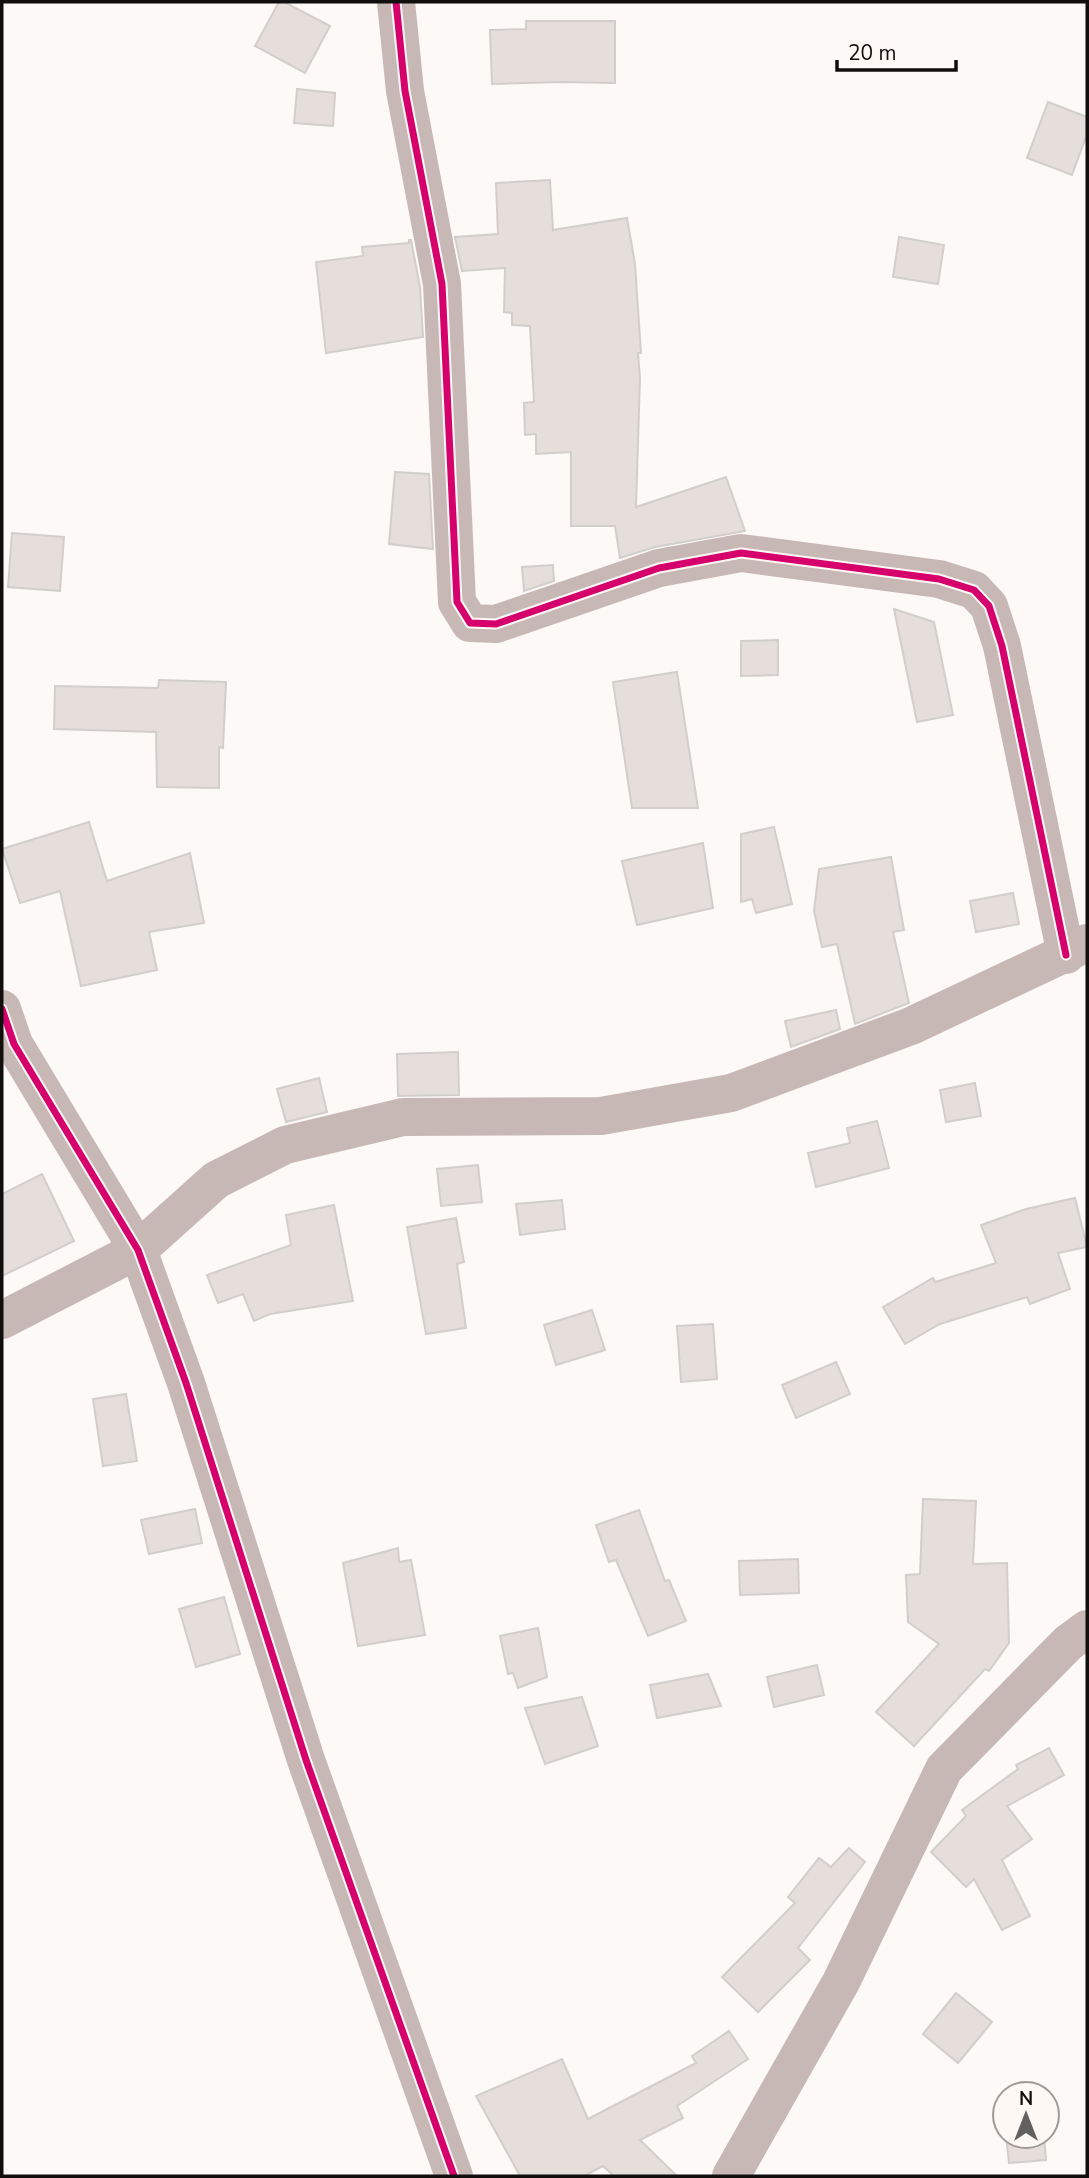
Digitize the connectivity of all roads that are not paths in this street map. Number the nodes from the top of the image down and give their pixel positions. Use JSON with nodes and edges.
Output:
{"nodes":[{"id":1,"x":396,"y":2,"type":"edge"},
{"id":2,"x":1076,"y":949,"type":"edge"},
{"id":3,"x":2,"y":1009,"type":"edge"},
{"id":4,"x":138,"y":1250,"type":"junction"},
{"id":5,"x":2,"y":1320,"type":"edge"},
{"id":6,"x":1087,"y":1629,"type":"edge"},
{"id":7,"x":454,"y":2176,"type":"edge"},
{"id":8,"x":731,"y":2176,"type":"edge"}],
"edges":[{"from":1,"to":2,"type":"street"},
{"from":2,"to":4,"type":"street"},
{"from":3,"to":4,"type":"street"},
{"from":4,"to":5,"type":"street"},
{"from":4,"to":7,"type":"street"},
{"from":6,"to":8,"type":"street"}]}
